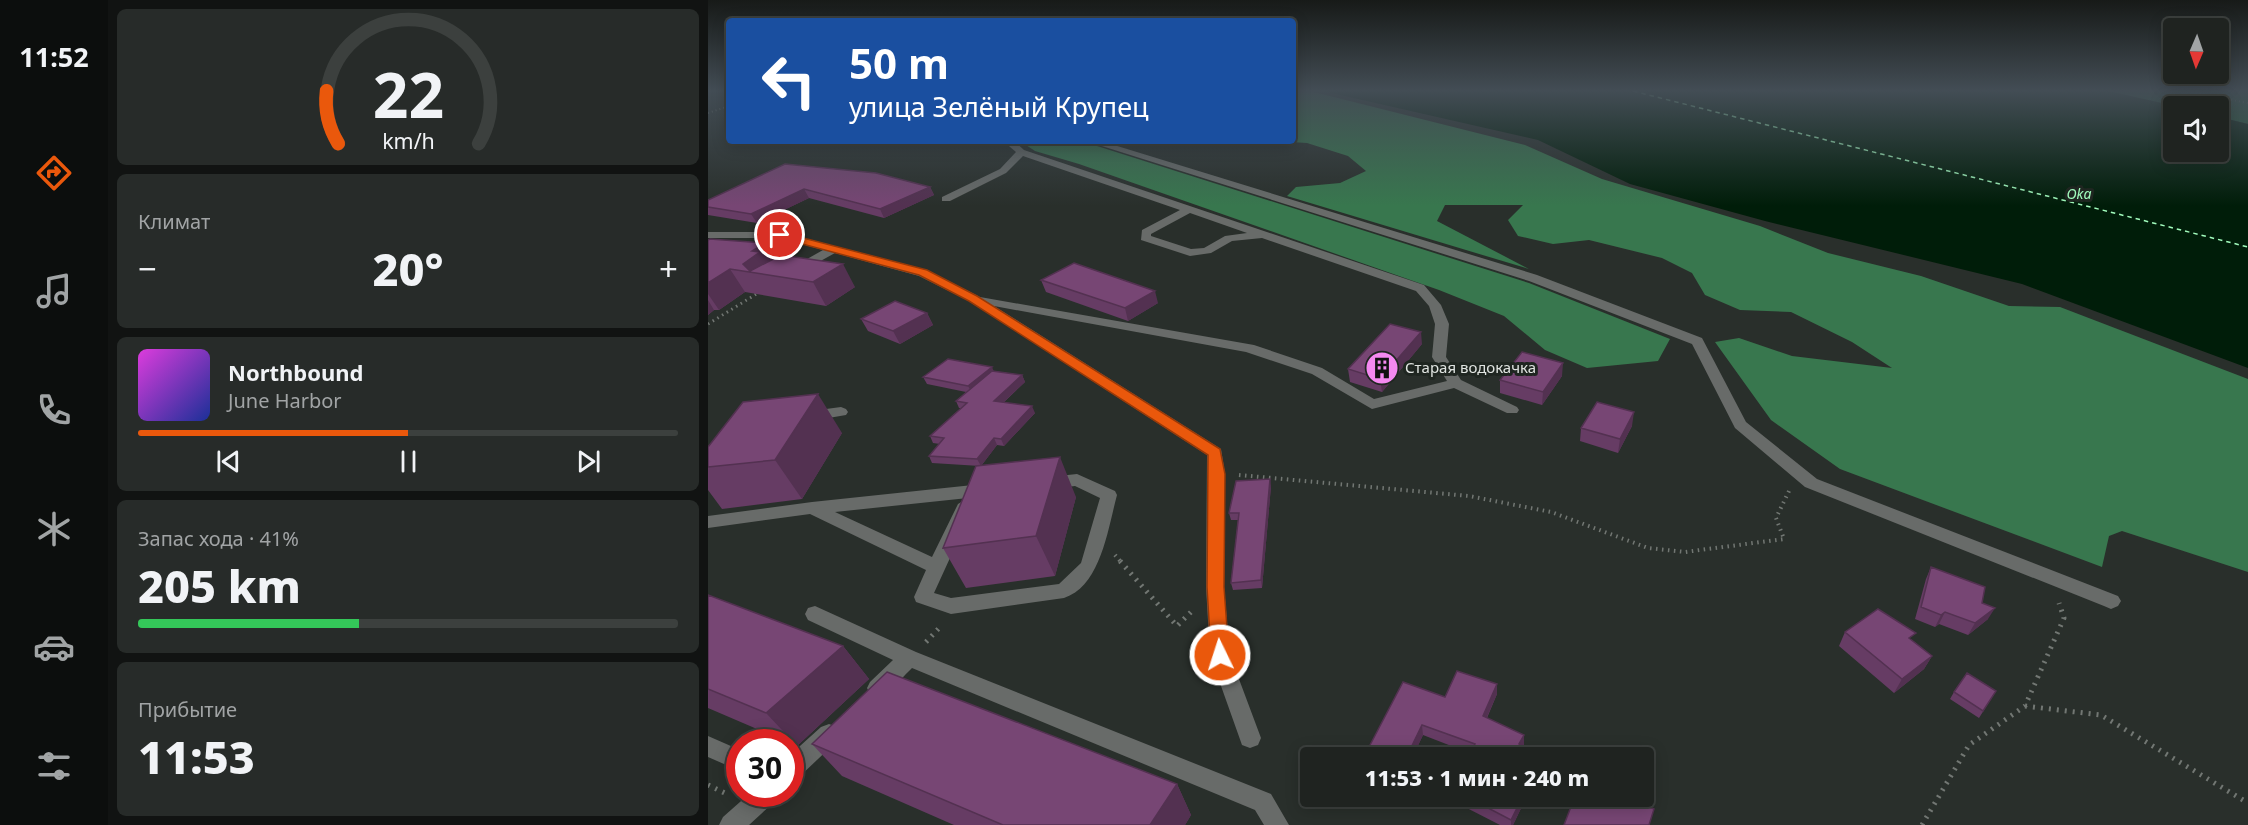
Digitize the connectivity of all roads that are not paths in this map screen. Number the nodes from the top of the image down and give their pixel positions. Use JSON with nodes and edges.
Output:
{"nodes":[{"id":1,"x":1012,"y":144,"type":"edge"},
{"id":2,"x":1101,"y":144,"type":"edge"},
{"id":3,"x":1021,"y":152,"type":"junction"},
{"id":4,"x":946,"y":198,"type":"dead end"},
{"id":5,"x":1190,"y":208,"type":"junction"},
{"id":6,"x":1265,"y":234,"type":"junction"},
{"id":7,"x":709,"y":235,"type":"edge"},
{"id":8,"x":835,"y":248,"type":"junction"},
{"id":9,"x":765,"y":288,"type":"edge"},
{"id":10,"x":973,"y":298,"type":"junction"},
{"id":11,"x":1456,"y":384,"type":"junction"},
{"id":12,"x":1512,"y":410,"type":"dead end"},
{"id":13,"x":841,"y":412,"type":"dead end"},
{"id":14,"x":800,"y":418,"type":"edge"},
{"id":15,"x":992,"y":489,"type":"junction"},
{"id":16,"x":812,"y":508,"type":"junction"},
{"id":17,"x":708,"y":522,"type":"edge"},
{"id":18,"x":935,"y":566,"type":"junction"},
{"id":19,"x":2111,"y":601,"type":"dead end"},
{"id":20,"x":815,"y":614,"type":"dead end"},
{"id":21,"x":909,"y":658,"type":"junction"},
{"id":22,"x":858,"y":706,"type":"edge"},
{"id":23,"x":841,"y":722,"type":"edge"},
{"id":24,"x":1250,"y":738,"type":"dead end"},
{"id":25,"x":708,"y":746,"type":"edge"},
{"id":26,"x":726,"y":754,"type":"edge"},
{"id":27,"x":804,"y":758,"type":"edge"},
{"id":28,"x":751,"y":807,"type":"edge"},
{"id":29,"x":731,"y":825,"type":"edge"},
{"id":30,"x":1276,"y":825,"type":"edge"}],
"edges":[{"from":1,"to":3,"type":"street"},
{"from":2,"to":19,"type":"street"},
{"from":3,"to":4,"type":"street"},
{"from":3,"to":5,"type":"street"},
{"from":5,"to":6,"type":"street"},
{"from":5,"to":6,"type":"street"},
{"from":6,"to":11,"type":"street"},
{"from":7,"to":8,"type":"street"},
{"from":8,"to":9,"type":"street"},
{"from":8,"to":10,"type":"street"},
{"from":10,"to":11,"type":"street"},
{"from":10,"to":24,"type":"street"},
{"from":11,"to":12,"type":"street"},
{"from":13,"to":14,"type":"street"},
{"from":15,"to":16,"type":"street"},
{"from":15,"to":18,"type":"street"},
{"from":15,"to":18,"type":"street"},
{"from":16,"to":17,"type":"street"},
{"from":16,"to":18,"type":"street"},
{"from":20,"to":21,"type":"street"},
{"from":21,"to":22,"type":"street"},
{"from":21,"to":30,"type":"street"},
{"from":23,"to":27,"type":"street"},
{"from":25,"to":26,"type":"street"},
{"from":28,"to":29,"type":"street"}]}
